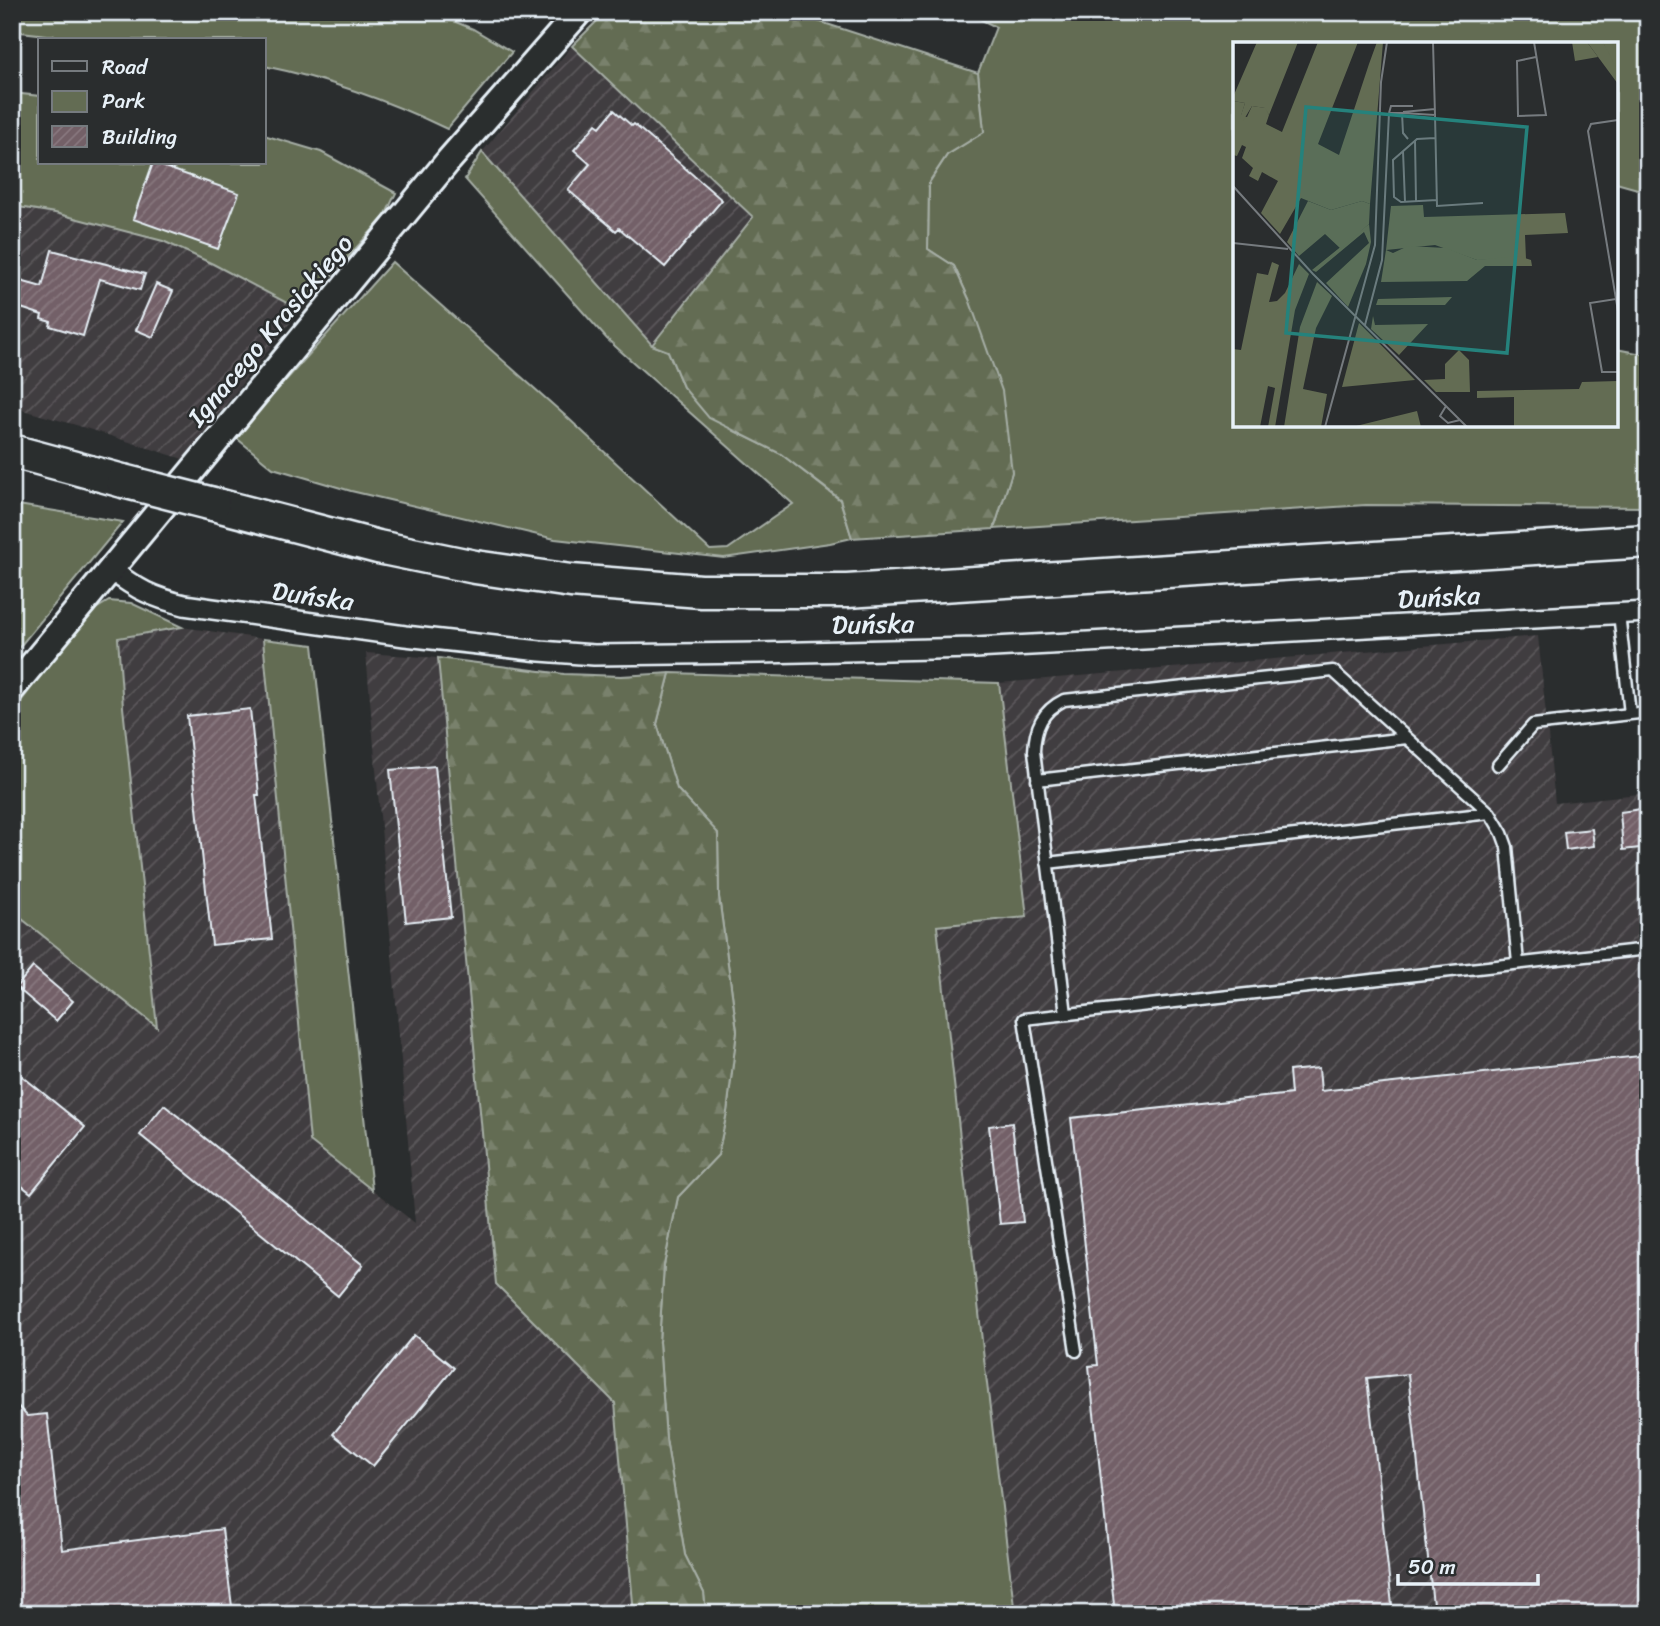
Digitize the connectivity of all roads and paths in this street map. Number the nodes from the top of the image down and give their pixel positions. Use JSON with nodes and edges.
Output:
{"nodes":[{"id":1,"x":579,"y":12,"type":"edge"},
{"id":2,"x":12,"y":451,"type":"edge"},
{"id":3,"x":1648,"y":541,"type":"edge"},
{"id":4,"x":111,"y":570,"type":"junction"},
{"id":5,"x":1648,"y":612,"type":"edge"},
{"id":6,"x":1619,"y":613,"type":"junction"},
{"id":7,"x":12,"y":689,"type":"edge"},
{"id":8,"x":1648,"y":712,"type":"edge"},
{"id":9,"x":1630,"y":714,"type":"junction"},
{"id":10,"x":1407,"y":738,"type":"junction"},
{"id":11,"x":1498,"y":765,"type":"dead end"},
{"id":12,"x":1037,"y":780,"type":"junction"},
{"id":13,"x":1490,"y":813,"type":"junction"},
{"id":14,"x":1047,"y":863,"type":"junction"},
{"id":15,"x":1648,"y":950,"type":"edge"},
{"id":16,"x":1518,"y":963,"type":"junction"},
{"id":17,"x":1066,"y":1014,"type":"junction"},
{"id":18,"x":1076,"y":1351,"type":"dead end"}],
"edges":[{"from":1,"to":4,"type":"street","name":"Ignacego Krasickiego"},
{"from":2,"to":3,"type":"main road","bridge":true},
{"from":4,"to":6,"type":"street","name":"Duńska"},
{"from":4,"to":7,"type":"street","name":"Ignacego Krasickiego"},
{"from":5,"to":6,"type":"street","name":"Duńska"},
{"from":6,"to":9,"type":"lane"},
{"from":8,"to":9,"type":"lane"},
{"from":9,"to":11,"type":"lane"},
{"from":10,"to":12,"type":"lane"},
{"from":10,"to":12,"type":"lane"},
{"from":10,"to":13,"type":"lane"},
{"from":12,"to":14,"type":"lane"},
{"from":13,"to":14,"type":"lane"},
{"from":13,"to":16,"type":"lane"},
{"from":14,"to":17,"type":"lane"},
{"from":15,"to":16,"type":"lane"},
{"from":16,"to":17,"type":"lane"},
{"from":17,"to":18,"type":"lane"}]}
